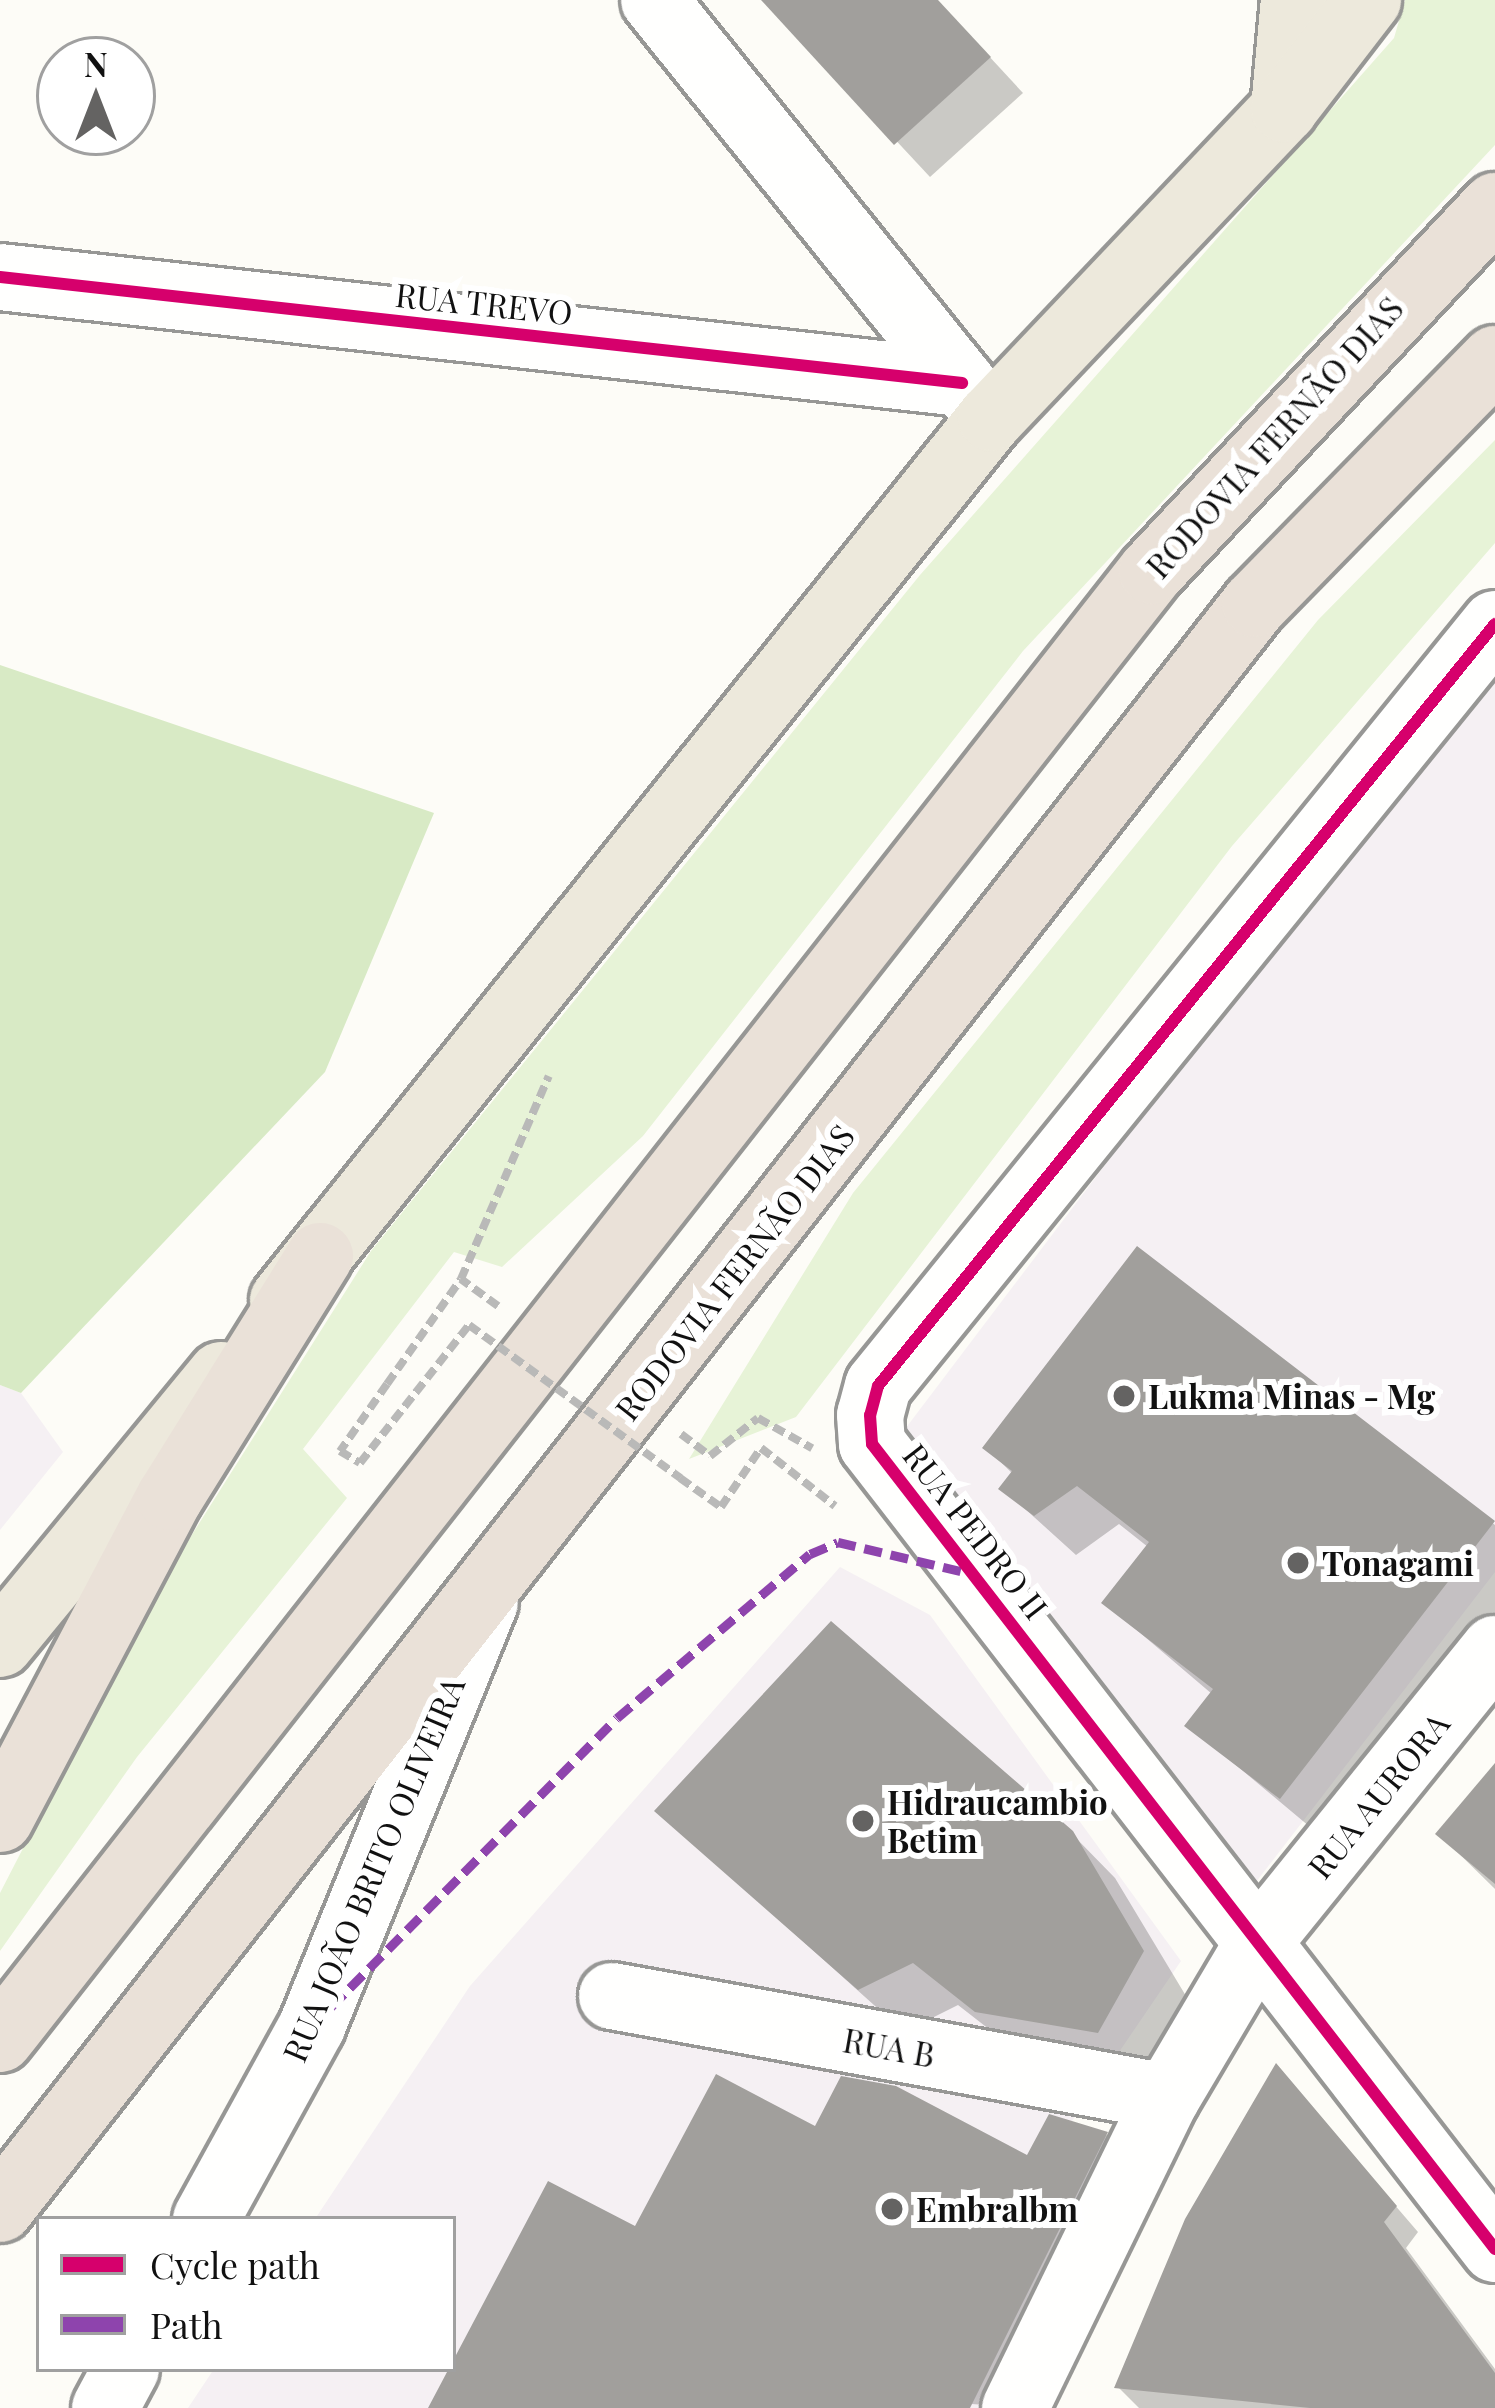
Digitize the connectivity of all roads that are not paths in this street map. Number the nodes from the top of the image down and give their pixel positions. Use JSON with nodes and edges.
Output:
{"nodes":[{"id":1,"x":654,"y":0,"type":"edge"},
{"id":2,"x":1294,"y":0,"type":"edge"},
{"id":3,"x":1368,"y":0,"type":"edge"},
{"id":4,"x":1284,"y":109,"type":"junction"},
{"id":5,"x":1495,"y":206,"type":"edge"},
{"id":6,"x":0,"y":277,"type":"edge"},
{"id":7,"x":1495,"y":359,"type":"edge"},
{"id":8,"x":976,"y":400,"type":"junction"},
{"id":9,"x":1495,"y":624,"type":"edge"},
{"id":10,"x":320,"y":1256,"type":"junction"},
{"id":11,"x":496,"y":1577,"type":"junction"},
{"id":12,"x":0,"y":1644,"type":"edge"},
{"id":13,"x":1495,"y":1649,"type":"edge"},
{"id":14,"x":0,"y":1819,"type":"edge"},
{"id":15,"x":1260,"y":1940,"type":"junction"},
{"id":16,"x":612,"y":1996,"type":"dead end"},
{"id":17,"x":0,"y":2039,"type":"edge"},
{"id":18,"x":1167,"y":2097,"type":"junction"},
{"id":19,"x":0,"y":2209,"type":"edge"},
{"id":20,"x":208,"y":2216,"type":"edge"},
{"id":21,"x":1495,"y":2249,"type":"edge"},
{"id":22,"x":124,"y":2372,"type":"edge"},
{"id":23,"x":105,"y":2408,"type":"edge"},
{"id":24,"x":1016,"y":2408,"type":"edge"}],
"edges":[{"from":1,"to":8,"type":"street"},
{"from":2,"to":4,"type":"main road"},
{"from":3,"to":4,"type":"main road"},
{"from":4,"to":8,"type":"main road"},
{"from":5,"to":17,"type":"highway","name":"RODOVIA FERNÃO DIAS"},
{"from":6,"to":8,"type":"street","name":"RUA TREVO"},
{"from":7,"to":11,"type":"highway","name":"RODOVIA FERNÃO DIAS"},
{"from":8,"to":10,"type":"main road"},
{"from":9,"to":15,"type":"street","name":"RUA PEDRO II"},
{"from":10,"to":12,"type":"main road"},
{"from":10,"to":14,"type":"highway"},
{"from":11,"to":19,"type":"highway","name":"RODOVIA FERNÃO DIAS"},
{"from":11,"to":20,"type":"street","name":"RUA JOÃO BRITO OLIVEIRA"},
{"from":13,"to":15,"type":"street","name":"RUA AURORA"},
{"from":15,"to":18,"type":"street","name":"RUA AURORA"},
{"from":15,"to":21,"type":"street","name":"RUA PEDRO II"},
{"from":16,"to":18,"type":"street","name":"RUA B"},
{"from":18,"to":24,"type":"street","name":"RUA AURORA"},
{"from":22,"to":23,"type":"street"}]}
